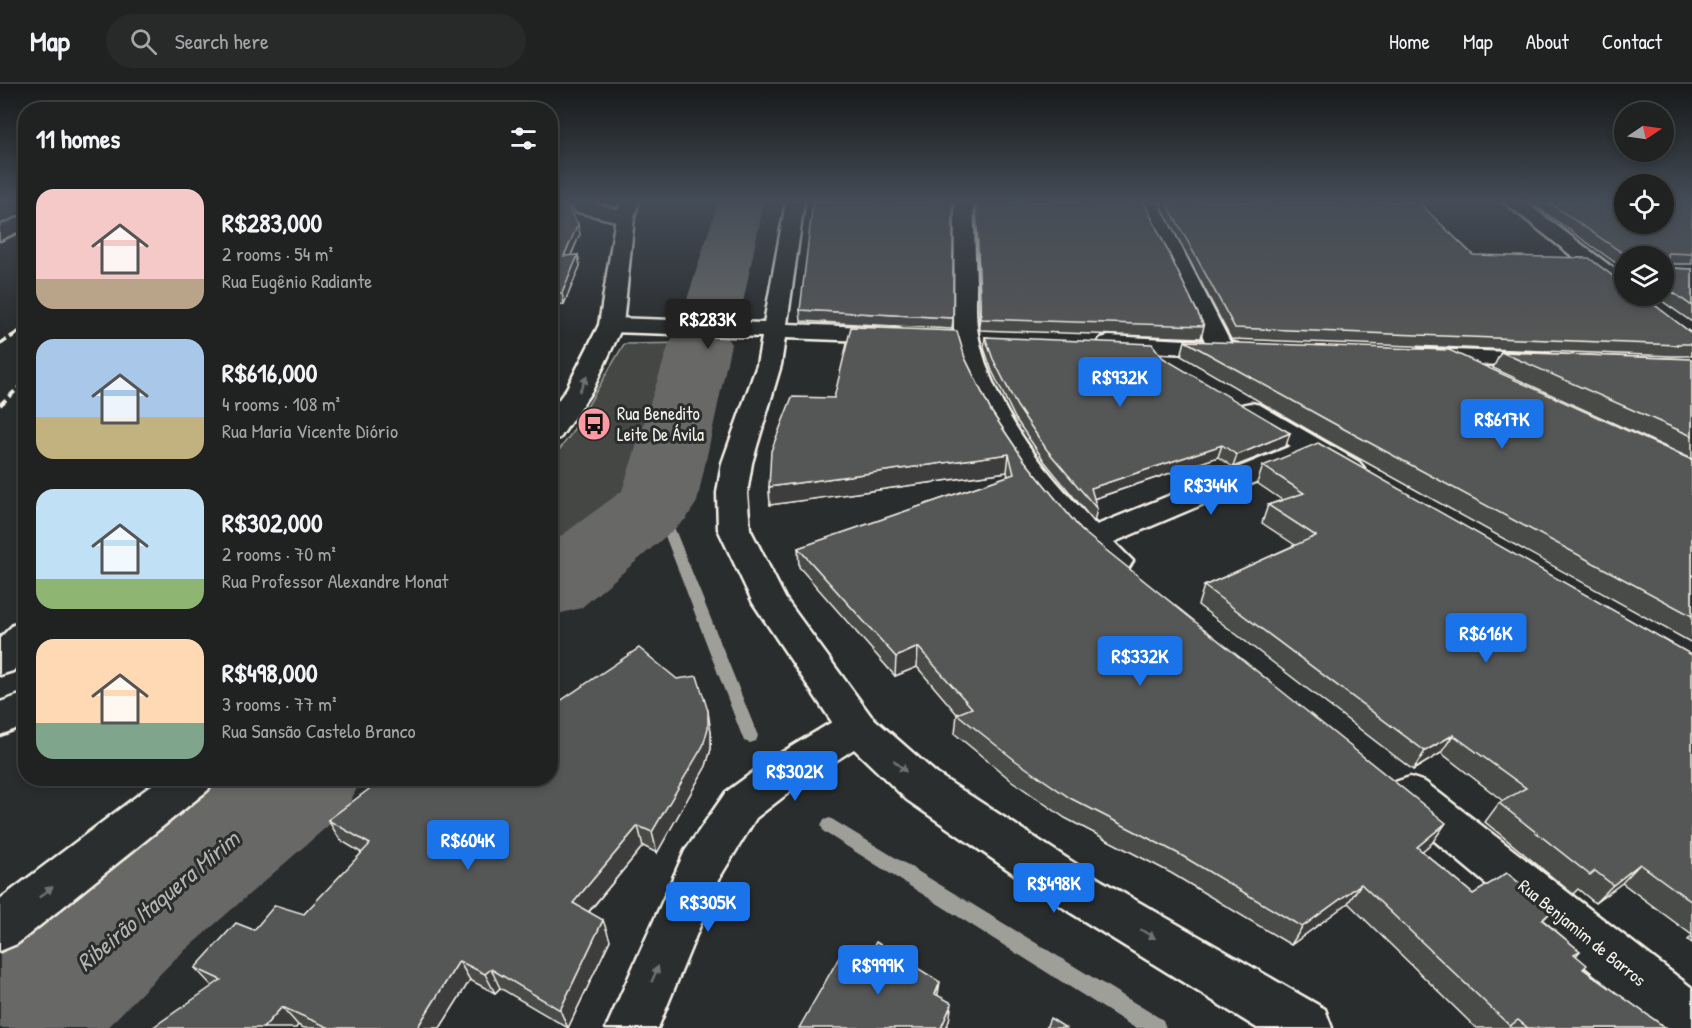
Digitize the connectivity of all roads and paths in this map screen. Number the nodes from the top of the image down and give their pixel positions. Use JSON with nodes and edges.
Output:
{"nodes":[{"id":1,"x":622,"y":246,"type":"edge"},
{"id":2,"x":784,"y":246,"type":"edge"},
{"id":3,"x":965,"y":246,"type":"edge"},
{"id":4,"x":1171,"y":246,"type":"edge"},
{"id":5,"x":1572,"y":246,"type":"edge"},
{"id":6,"x":1603,"y":269,"type":"junction"},
{"id":7,"x":1614,"y":270,"type":"edge"},
{"id":8,"x":1614,"y":278,"type":"edge"},
{"id":9,"x":611,"y":325,"type":"junction"},
{"id":10,"x":762,"y":331,"type":"junction"},
{"id":11,"x":910,"y":336,"type":"edge"},
{"id":12,"x":1081,"y":342,"type":"edge"},
{"id":13,"x":1157,"y":346,"type":"junction"},
{"id":14,"x":1221,"y":348,"type":"junction"},
{"id":15,"x":1256,"y":350,"type":"edge"},
{"id":16,"x":1394,"y":355,"type":"edge"},
{"id":17,"x":1440,"y":356,"type":"junction"},
{"id":18,"x":1566,"y":361,"type":"edge"},
{"id":19,"x":1191,"y":375,"type":"edge"},
{"id":20,"x":1503,"y":385,"type":"edge"},
{"id":21,"x":1232,"y":399,"type":"edge"},
{"id":22,"x":558,"y":421,"type":"edge"},
{"id":23,"x":1313,"y":447,"type":"junction"},
{"id":24,"x":1375,"y":482,"type":"edge"},
{"id":25,"x":1090,"y":540,"type":"junction"},
{"id":26,"x":1146,"y":585,"type":"edge"},
{"id":27,"x":18,"y":711,"type":"edge"},
{"id":28,"x":0,"y":719,"type":"edge"},
{"id":29,"x":857,"y":727,"type":"junction"},
{"id":30,"x":1387,"y":777,"type":"edge"},
{"id":31,"x":174,"y":786,"type":"edge"},
{"id":32,"x":0,"y":928,"type":"edge"},
{"id":33,"x":1692,"y":1021,"type":"edge"},
{"id":34,"x":632,"y":1028,"type":"edge"},
{"id":35,"x":1306,"y":1028,"type":"edge"}],
"edges":[{"from":1,"to":9,"type":"street"},
{"from":2,"to":10,"type":"street"},
{"from":3,"to":25,"type":"street"},
{"from":4,"to":14,"type":"street"},
{"from":5,"to":6,"type":"street"},
{"from":6,"to":7,"type":"street"},
{"from":6,"to":8,"type":"street"},
{"from":9,"to":10,"type":"street"},
{"from":22,"to":9,"type":"street","one_way":true},
{"from":10,"to":11,"type":"street"},
{"from":10,"to":29,"type":"street"},
{"from":12,"to":13,"type":"street"},
{"from":13,"to":14,"type":"street"},
{"from":13,"to":19,"type":"street"},
{"from":14,"to":15,"type":"street"},
{"from":16,"to":17,"type":"street"},
{"from":17,"to":18,"type":"street"},
{"from":17,"to":20,"type":"street"},
{"from":21,"to":23,"type":"street"},
{"from":23,"to":24,"type":"street"},
{"from":23,"to":25,"type":"street"},
{"from":25,"to":26,"type":"street"},
{"from":27,"to":28,"type":"street"},
{"from":34,"to":29,"type":"street","one_way":true},
{"from":29,"to":35,"type":"street","one_way":true},
{"from":30,"to":33,"type":"street","name":"Rua Benjamim de Barros"},
{"from":32,"to":31,"type":"street","one_way":true}]}
